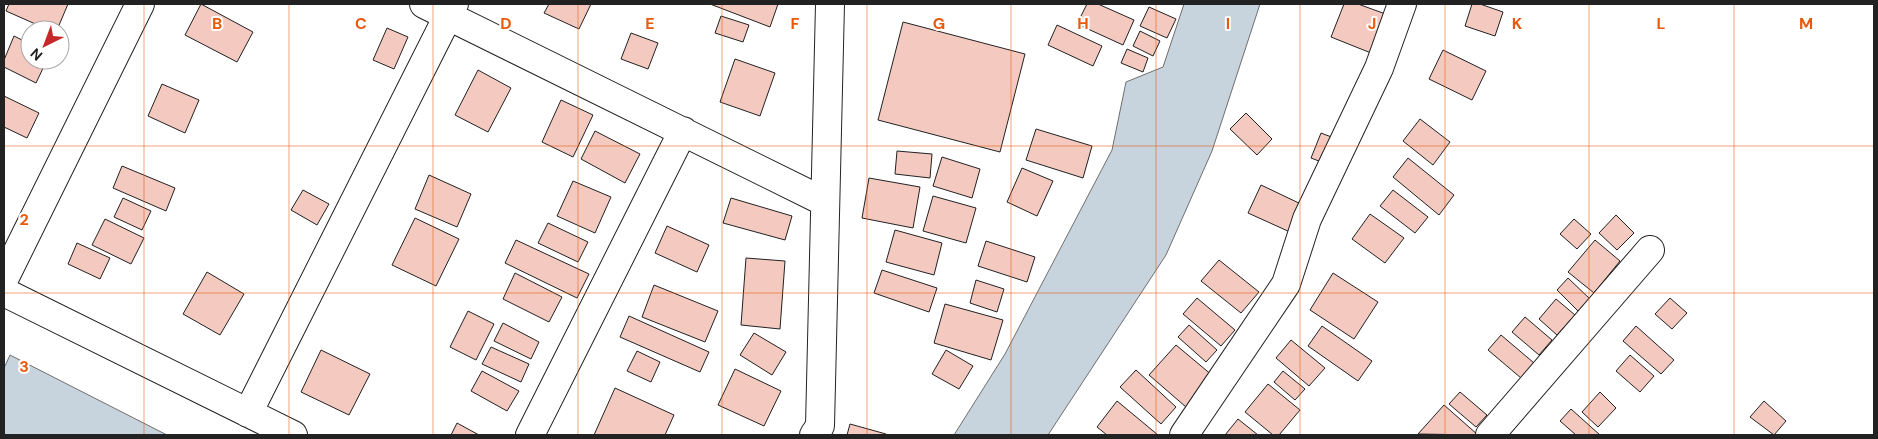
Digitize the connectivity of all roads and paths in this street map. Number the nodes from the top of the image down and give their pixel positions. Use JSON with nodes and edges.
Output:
{"nodes":[{"id":1,"x":140,"y":4,"type":"edge"},
{"id":2,"x":424,"y":4,"type":"edge"},
{"id":3,"x":830,"y":4,"type":"edge"},
{"id":4,"x":1402,"y":4,"type":"edge"},
{"id":5,"x":451,"y":10,"type":"edge"},
{"id":6,"x":683,"y":131,"type":"junction"},
{"id":7,"x":825,"y":202,"type":"junction"},
{"id":8,"x":1650,"y":250,"type":"dead end"},
{"id":9,"x":4,"y":279,"type":"edge"},
{"id":10,"x":4,"y":292,"type":"edge"},
{"id":11,"x":248,"y":413,"type":"junction"},
{"id":12,"x":293,"y":435,"type":"edge"},
{"id":13,"x":530,"y":435,"type":"edge"},
{"id":14,"x":814,"y":435,"type":"edge"},
{"id":15,"x":1184,"y":435,"type":"edge"},
{"id":16,"x":1490,"y":435,"type":"edge"}],
"edges":[{"from":1,"to":9,"type":"street"},
{"from":2,"to":5,"type":"street"},
{"from":3,"to":7,"type":"street"},
{"from":4,"to":15,"type":"street"},
{"from":5,"to":6,"type":"street"},
{"from":5,"to":11,"type":"street"},
{"from":6,"to":7,"type":"street"},
{"from":6,"to":13,"type":"street"},
{"from":7,"to":14,"type":"street"},
{"from":8,"to":16,"type":"street"},
{"from":10,"to":11,"type":"street"},
{"from":11,"to":12,"type":"street"}]}
